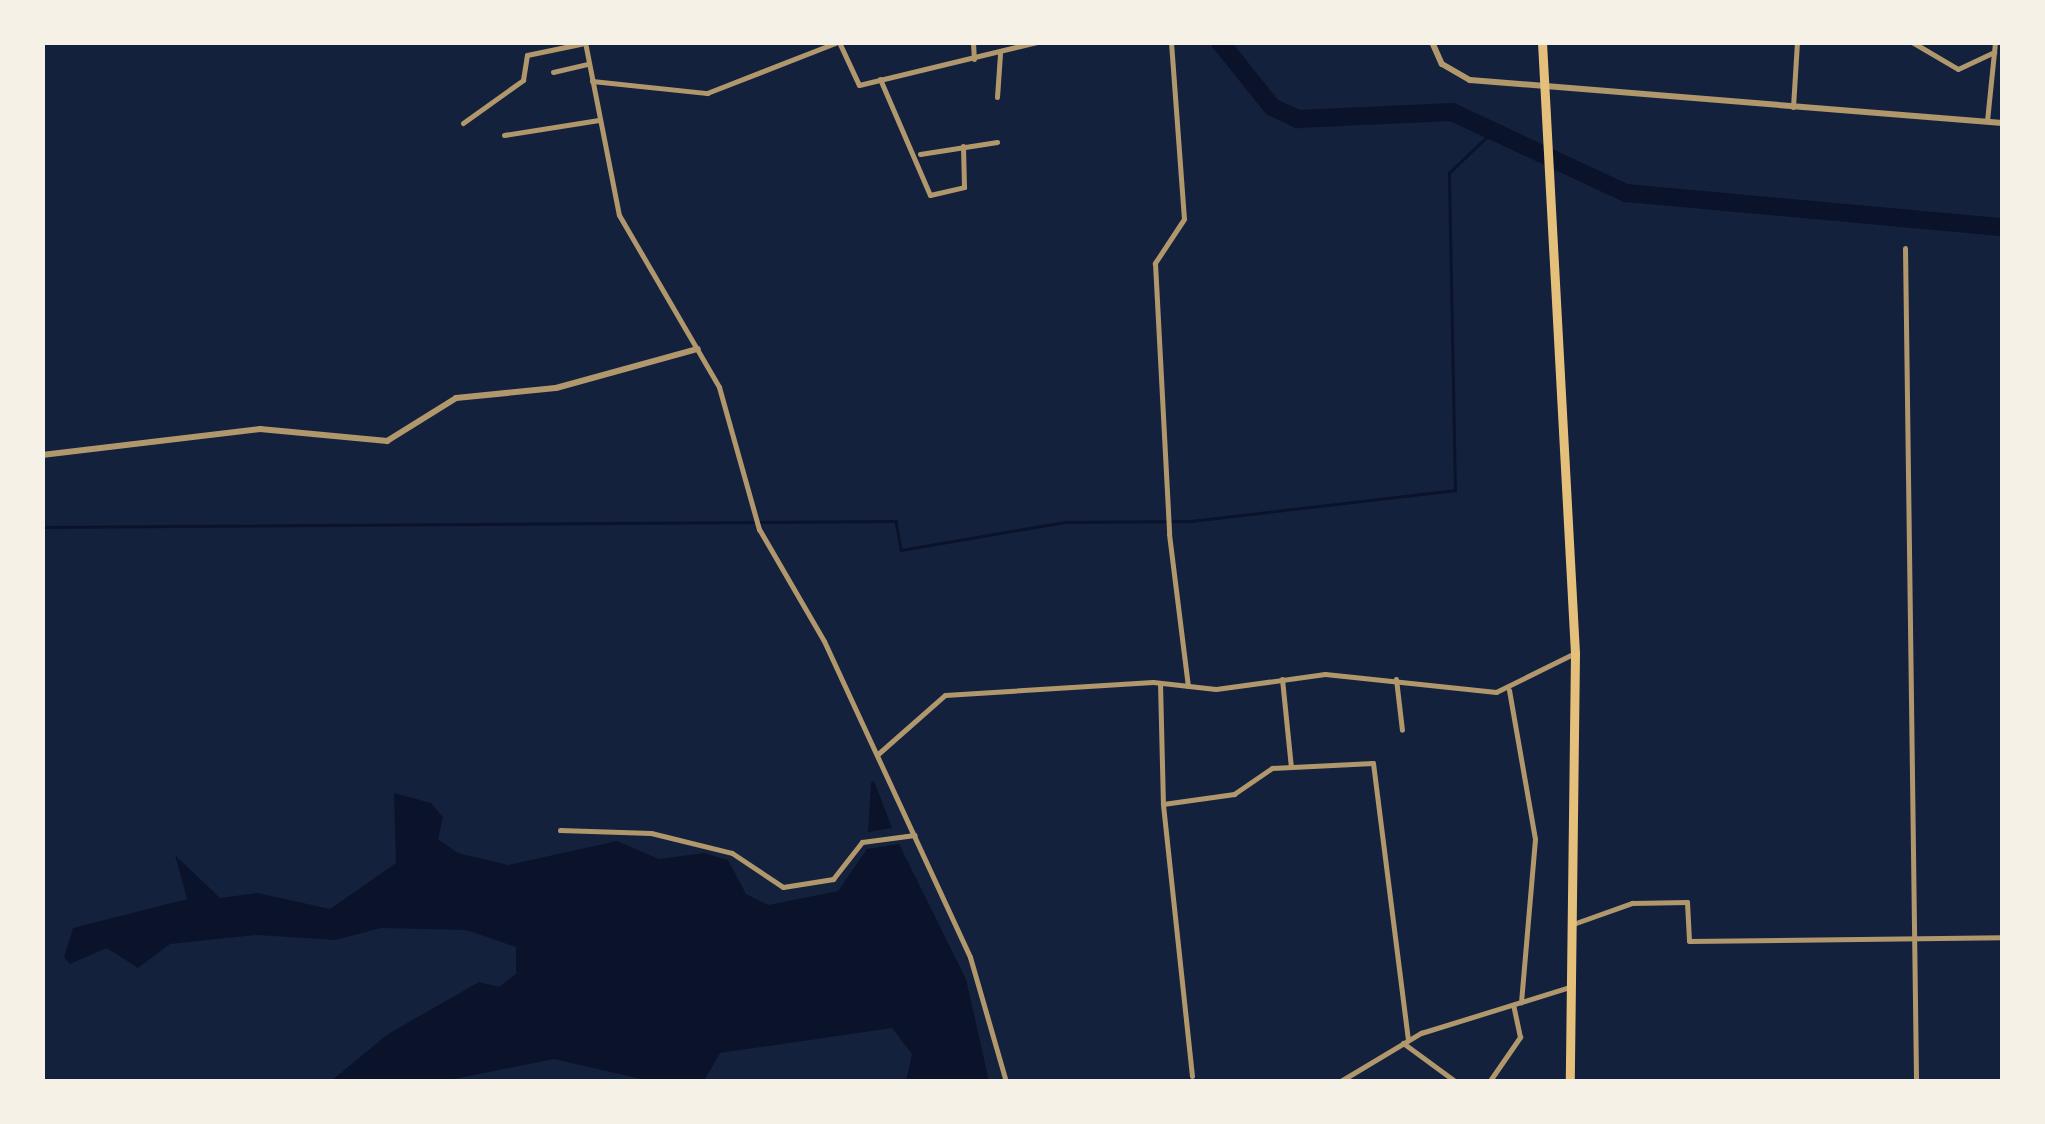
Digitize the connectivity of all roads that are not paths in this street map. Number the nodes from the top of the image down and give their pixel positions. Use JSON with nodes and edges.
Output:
{"nodes":[{"id":1,"x":838,"y":42,"type":"edge"},
{"id":2,"x":972,"y":42,"type":"edge"},
{"id":3,"x":1037,"y":42,"type":"edge"},
{"id":4,"x":1171,"y":42,"type":"edge"},
{"id":5,"x":1432,"y":42,"type":"edge"},
{"id":6,"x":1542,"y":42,"type":"edge"},
{"id":7,"x":1796,"y":42,"type":"edge"},
{"id":8,"x":1912,"y":42,"type":"edge"},
{"id":9,"x":1995,"y":42,"type":"edge"},
{"id":10,"x":585,"y":43,"type":"edge"},
{"id":11,"x":1017,"y":46,"type":"edge"},
{"id":12,"x":1994,"y":52,"type":"junction"},
{"id":13,"x":1000,"y":54,"type":"junction"},
{"id":14,"x":974,"y":59,"type":"junction"},
{"id":15,"x":589,"y":64,"type":"junction"},
{"id":16,"x":553,"y":72,"type":"dead end"},
{"id":17,"x":880,"y":79,"type":"junction"},
{"id":18,"x":592,"y":81,"type":"junction"},
{"id":19,"x":1545,"y":85,"type":"junction"},
{"id":20,"x":997,"y":97,"type":"dead end"},
{"id":21,"x":1792,"y":106,"type":"junction"},
{"id":22,"x":599,"y":120,"type":"junction"},
{"id":23,"x":1987,"y":121,"type":"junction"},
{"id":24,"x":463,"y":123,"type":"dead end"},
{"id":25,"x":2002,"y":123,"type":"edge"},
{"id":26,"x":504,"y":135,"type":"dead end"},
{"id":27,"x":997,"y":142,"type":"dead end"},
{"id":28,"x":964,"y":146,"type":"junction"},
{"id":29,"x":920,"y":154,"type":"junction"},
{"id":30,"x":1905,"y":248,"type":"dead end"},
{"id":31,"x":698,"y":349,"type":"junction"},
{"id":32,"x":42,"y":455,"type":"edge"},
{"id":33,"x":1575,"y":653,"type":"junction"},
{"id":34,"x":1282,"y":678,"type":"junction"},
{"id":35,"x":1396,"y":679,"type":"junction"},
{"id":36,"x":1160,"y":682,"type":"junction"},
{"id":37,"x":1188,"y":686,"type":"junction"},
{"id":38,"x":1509,"y":690,"type":"junction"},
{"id":39,"x":1402,"y":730,"type":"dead end"},
{"id":40,"x":878,"y":754,"type":"junction"},
{"id":41,"x":1290,"y":767,"type":"junction"},
{"id":42,"x":1162,"y":804,"type":"junction"},
{"id":43,"x":560,"y":830,"type":"dead end"},
{"id":44,"x":915,"y":835,"type":"junction"},
{"id":45,"x":1571,"y":924,"type":"junction"},
{"id":46,"x":2002,"y":937,"type":"edge"},
{"id":47,"x":1914,"y":938,"type":"junction"},
{"id":48,"x":1570,"y":986,"type":"junction"},
{"id":49,"x":1521,"y":1002,"type":"junction"},
{"id":50,"x":1513,"y":1005,"type":"junction"},
{"id":51,"x":1406,"y":1041,"type":"junction"},
{"id":52,"x":1352,"y":1073,"type":"junction"},
{"id":53,"x":1192,"y":1076,"type":"junction"},
{"id":54,"x":1444,"y":1078,"type":"edge"},
{"id":55,"x":1006,"y":1082,"type":"edge"},
{"id":56,"x":1118,"y":1082,"type":"edge"},
{"id":57,"x":1208,"y":1082,"type":"edge"},
{"id":58,"x":1339,"y":1082,"type":"edge"},
{"id":59,"x":1355,"y":1082,"type":"edge"},
{"id":60,"x":1456,"y":1082,"type":"edge"},
{"id":61,"x":1489,"y":1082,"type":"edge"},
{"id":62,"x":1570,"y":1082,"type":"edge"},
{"id":63,"x":1916,"y":1082,"type":"edge"}],
"edges":[{"from":1,"to":17,"type":"street"},
{"from":1,"to":18,"type":"street"},
{"from":2,"to":14,"type":"street"},
{"from":3,"to":11,"type":"street"},
{"from":4,"to":37,"type":"street"},
{"from":5,"to":19,"type":"street"},
{"from":6,"to":19,"type":"highway"},
{"from":7,"to":21,"type":"street"},
{"from":8,"to":12,"type":"street"},
{"from":9,"to":12,"type":"street"},
{"from":10,"to":15,"type":"street"},
{"from":10,"to":24,"type":"street"},
{"from":11,"to":13,"type":"street"},
{"from":12,"to":23,"type":"street"},
{"from":13,"to":14,"type":"street"},
{"from":13,"to":20,"type":"street"},
{"from":14,"to":17,"type":"street"},
{"from":15,"to":16,"type":"street"},
{"from":15,"to":18,"type":"street"},
{"from":17,"to":29,"type":"street"},
{"from":18,"to":22,"type":"street"},
{"from":19,"to":21,"type":"street"},
{"from":19,"to":33,"type":"highway"},
{"from":21,"to":23,"type":"street"},
{"from":22,"to":26,"type":"street"},
{"from":22,"to":31,"type":"street"},
{"from":23,"to":25,"type":"street"},
{"from":27,"to":28,"type":"street"},
{"from":28,"to":29,"type":"street"},
{"from":28,"to":29,"type":"street"},
{"from":30,"to":47,"type":"street"},
{"from":31,"to":32,"type":"street"},
{"from":31,"to":40,"type":"street"},
{"from":33,"to":38,"type":"street"},
{"from":33,"to":45,"type":"highway"},
{"from":34,"to":35,"type":"street"},
{"from":34,"to":37,"type":"street"},
{"from":34,"to":41,"type":"street"},
{"from":35,"to":38,"type":"street"},
{"from":35,"to":39,"type":"street"},
{"from":36,"to":37,"type":"street"},
{"from":36,"to":40,"type":"street"},
{"from":36,"to":42,"type":"street"},
{"from":38,"to":49,"type":"street"},
{"from":40,"to":44,"type":"street"},
{"from":41,"to":42,"type":"street"},
{"from":41,"to":51,"type":"street"},
{"from":42,"to":53,"type":"street"},
{"from":43,"to":44,"type":"street"},
{"from":44,"to":55,"type":"street"},
{"from":45,"to":47,"type":"street"},
{"from":45,"to":48,"type":"highway"},
{"from":46,"to":47,"type":"street"},
{"from":47,"to":63,"type":"street"},
{"from":48,"to":49,"type":"street"},
{"from":48,"to":62,"type":"highway"},
{"from":49,"to":50,"type":"street"},
{"from":50,"to":51,"type":"street"},
{"from":50,"to":61,"type":"street"},
{"from":51,"to":52,"type":"street"},
{"from":51,"to":54,"type":"street"},
{"from":52,"to":58,"type":"street"},
{"from":52,"to":59,"type":"street"},
{"from":53,"to":56,"type":"street"},
{"from":53,"to":57,"type":"street"},
{"from":54,"to":60,"type":"street"}]}
